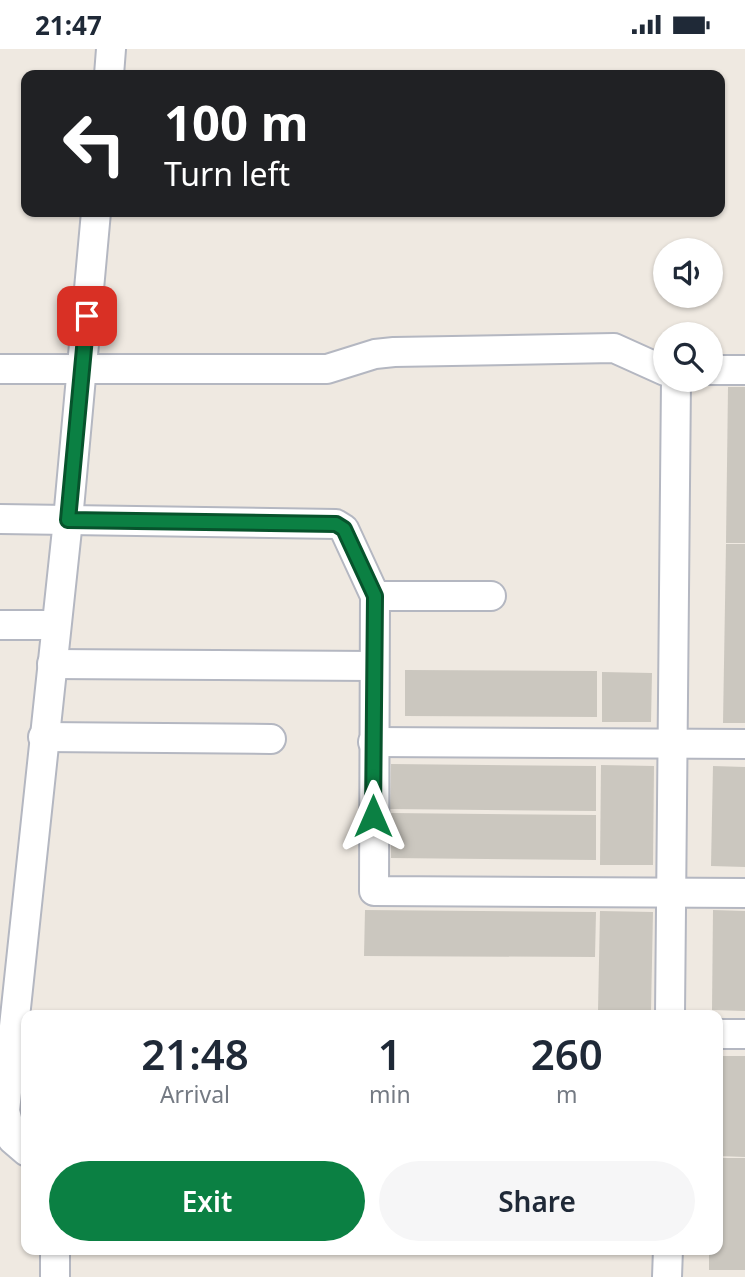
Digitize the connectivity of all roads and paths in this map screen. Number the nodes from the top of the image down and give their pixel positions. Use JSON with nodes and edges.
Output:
{"nodes":[{"id":1,"x":111,"y":49,"type":"edge"},
{"id":2,"x":109,"y":70,"type":"edge"},
{"id":3,"x":96,"y":217,"type":"edge"},
{"id":4,"x":653,"y":366,"type":"edge"},
{"id":5,"x":82,"y":367,"type":"junction"},
{"id":6,"x":0,"y":369,"type":"edge"},
{"id":7,"x":723,"y":370,"type":"edge"},
{"id":8,"x":745,"y":370,"type":"edge"},
{"id":9,"x":676,"y":392,"type":"edge"},
{"id":10,"x":0,"y":519,"type":"edge"},
{"id":11,"x":68,"y":520,"type":"junction"},
{"id":12,"x":375,"y":596,"type":"junction"},
{"id":13,"x":491,"y":596,"type":"dead end"},
{"id":14,"x":0,"y":625,"type":"edge"},
{"id":15,"x":56,"y":625,"type":"junction"},
{"id":16,"x":52,"y":664,"type":"junction"},
{"id":17,"x":374,"y":666,"type":"junction"},
{"id":18,"x":43,"y":737,"type":"junction"},
{"id":19,"x":271,"y":739,"type":"dead end"},
{"id":20,"x":373,"y":742,"type":"junction"},
{"id":21,"x":672,"y":744,"type":"junction"},
{"id":22,"x":745,"y":744,"type":"edge"},
{"id":23,"x":671,"y":893,"type":"junction"},
{"id":24,"x":745,"y":893,"type":"edge"},
{"id":25,"x":670,"y":1010,"type":"edge"},
{"id":26,"x":723,"y":1034,"type":"edge"},
{"id":27,"x":745,"y":1034,"type":"edge"},
{"id":28,"x":13,"y":1144,"type":"edge"},
{"id":29,"x":55,"y":1255,"type":"edge"},
{"id":30,"x":668,"y":1255,"type":"edge"},
{"id":31,"x":55,"y":1277,"type":"edge"},
{"id":32,"x":667,"y":1277,"type":"edge"}],
"edges":[{"from":1,"to":2,"type":"street"},
{"from":3,"to":5,"type":"street"},
{"from":4,"to":5,"type":"street"},
{"from":5,"to":6,"type":"street"},
{"from":5,"to":11,"type":"street"},
{"from":7,"to":8,"type":"street"},
{"from":9,"to":21,"type":"street"},
{"from":10,"to":11,"type":"street"},
{"from":11,"to":12,"type":"street"},
{"from":11,"to":15,"type":"street"},
{"from":12,"to":13,"type":"street"},
{"from":12,"to":17,"type":"street"},
{"from":14,"to":15,"type":"street"},
{"from":15,"to":16,"type":"street"},
{"from":16,"to":17,"type":"street"},
{"from":16,"to":18,"type":"street"},
{"from":17,"to":20,"type":"street"},
{"from":18,"to":19,"type":"street"},
{"from":18,"to":28,"type":"street"},
{"from":20,"to":21,"type":"street"},
{"from":20,"to":23,"type":"street"},
{"from":21,"to":22,"type":"street"},
{"from":21,"to":23,"type":"street"},
{"from":23,"to":24,"type":"street"},
{"from":23,"to":25,"type":"street"},
{"from":26,"to":27,"type":"street"},
{"from":29,"to":31,"type":"street"},
{"from":30,"to":32,"type":"street"}]}
